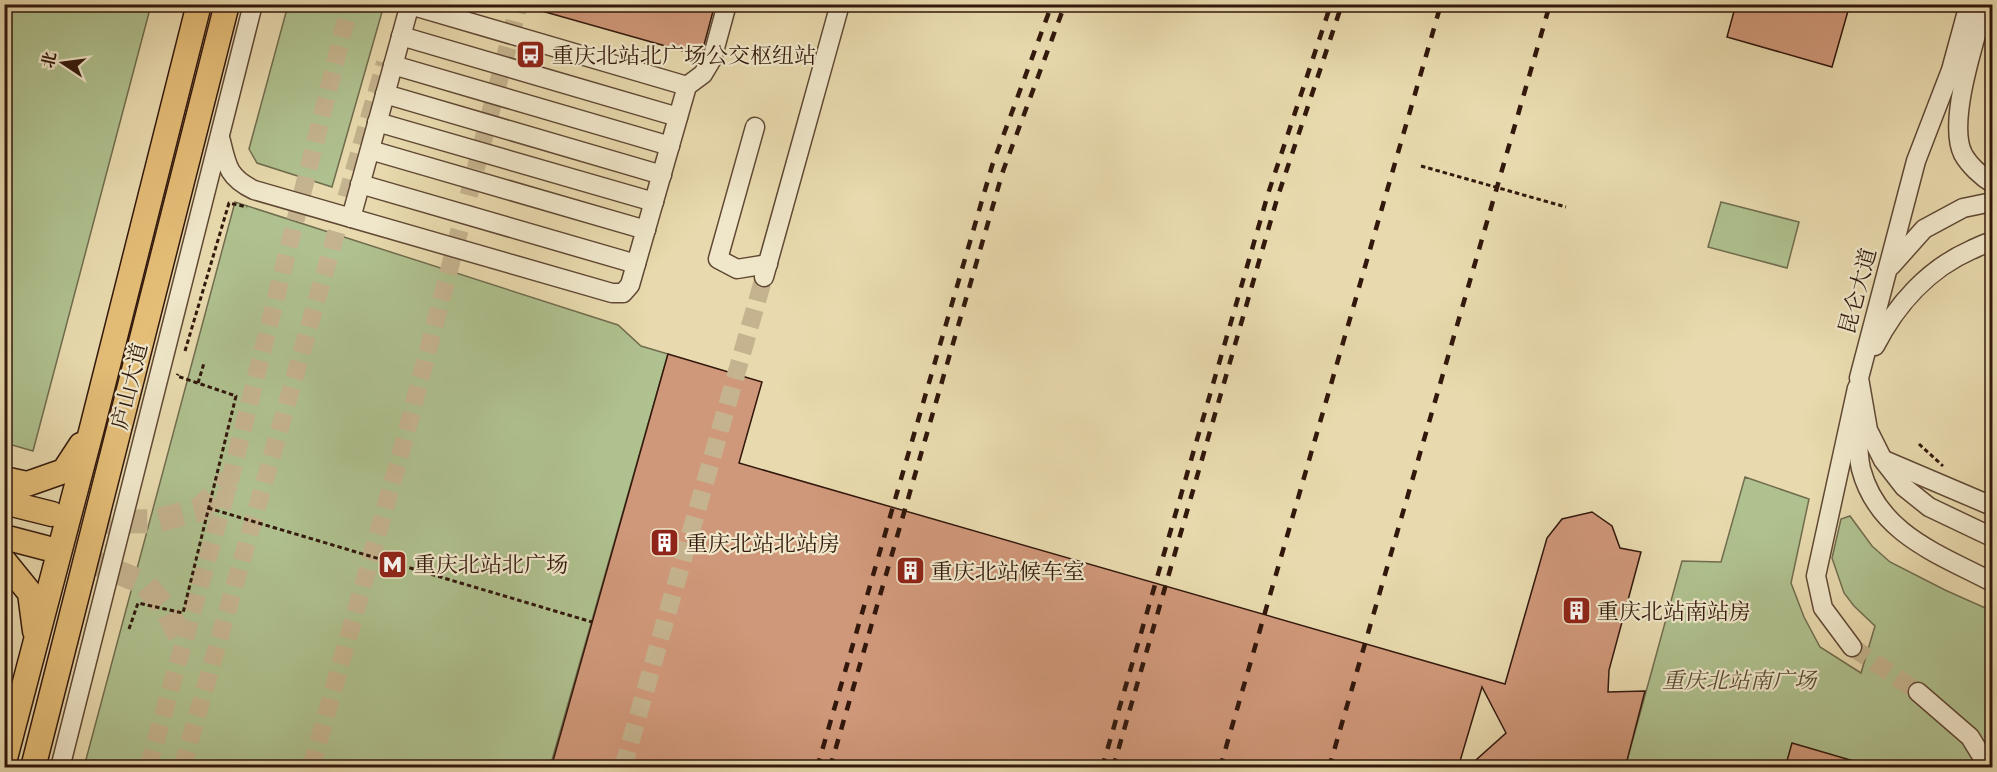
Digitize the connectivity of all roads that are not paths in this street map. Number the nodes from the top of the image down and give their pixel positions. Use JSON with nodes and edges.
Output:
{"nodes":[{"id":1,"x":199,"y":4,"type":"edge"},
{"id":2,"x":227,"y":4,"type":"edge"},
{"id":3,"x":253,"y":4,"type":"edge"},
{"id":4,"x":727,"y":4,"type":"edge"},
{"id":5,"x":840,"y":4,"type":"edge"},
{"id":6,"x":1969,"y":4,"type":"edge"},
{"id":7,"x":1985,"y":4,"type":"edge"},
{"id":8,"x":410,"y":5,"type":"edge"},
{"id":9,"x":401,"y":36,"type":"junction"},
{"id":10,"x":393,"y":65,"type":"junction"},
{"id":11,"x":687,"y":86,"type":"junction"},
{"id":12,"x":385,"y":94,"type":"junction"},
{"id":13,"x":678,"y":117,"type":"junction"},
{"id":14,"x":377,"y":122,"type":"junction"},
{"id":15,"x":755,"y":127,"type":"dead end"},
{"id":16,"x":220,"y":136,"type":"junction"},
{"id":17,"x":670,"y":146,"type":"junction"},
{"id":18,"x":370,"y":150,"type":"junction"},
{"id":19,"x":662,"y":175,"type":"junction"},
{"id":20,"x":1992,"y":183,"type":"edge"},
{"id":21,"x":360,"y":184,"type":"junction"},
{"id":22,"x":654,"y":202,"type":"junction"},
{"id":23,"x":1992,"y":202,"type":"edge"},
{"id":24,"x":351,"y":218,"type":"junction"},
{"id":25,"x":646,"y":230,"type":"junction"},
{"id":26,"x":1992,"y":242,"type":"edge"},
{"id":27,"x":636,"y":264,"type":"junction"},
{"id":28,"x":1887,"y":270,"type":"junction"},
{"id":29,"x":1859,"y":378,"type":"junction"},
{"id":30,"x":92,"y":428,"type":"junction"},
{"id":31,"x":1883,"y":460,"type":"junction"},
{"id":32,"x":4,"y":479,"type":"edge"},
{"id":33,"x":4,"y":502,"type":"edge"},
{"id":34,"x":1992,"y":506,"type":"edge"},
{"id":35,"x":52,"y":514,"type":"tunnel mouth"},
{"id":36,"x":4,"y":537,"type":"edge"},
{"id":37,"x":1992,"y":537,"type":"edge"},
{"id":38,"x":46,"y":548,"type":"tunnel mouth"},
{"id":39,"x":4,"y":561,"type":"edge"},
{"id":40,"x":1992,"y":582,"type":"edge"},
{"id":41,"x":37,"y":640,"type":"junction"},
{"id":42,"x":1852,"y":647,"type":"tunnel mouth"},
{"id":43,"x":1918,"y":692,"type":"tunnel mouth"},
{"id":44,"x":4,"y":762,"type":"edge"},
{"id":45,"x":33,"y":768,"type":"edge"},
{"id":46,"x":60,"y":768,"type":"edge"},
{"id":47,"x":1989,"y":768,"type":"edge"}],
"edges":[{"from":1,"to":30,"type":"main road","name":"庐山大道"},
{"from":2,"to":45,"type":"main road","name":"庐山大道"},
{"from":3,"to":16,"type":"street","name":"庐山大道"},
{"from":4,"to":11,"type":"street"},
{"from":5,"to":15,"type":"street"},
{"from":6,"to":28,"type":"street","name":"昆仑大道"},
{"from":7,"to":20,"type":"street"},
{"from":8,"to":9,"type":"street"},
{"from":8,"to":11,"type":"street"},
{"from":9,"to":10,"type":"street"},
{"from":9,"to":13,"type":"street"},
{"from":10,"to":12,"type":"street"},
{"from":10,"to":17,"type":"street"},
{"from":11,"to":13,"type":"street"},
{"from":12,"to":14,"type":"street"},
{"from":12,"to":19,"type":"street"},
{"from":13,"to":17,"type":"street"},
{"from":14,"to":18,"type":"street"},
{"from":14,"to":22,"type":"street"},
{"from":16,"to":24,"type":"street"},
{"from":16,"to":46,"type":"street","name":"庐山大道"},
{"from":17,"to":19,"type":"street"},
{"from":18,"to":21,"type":"street"},
{"from":18,"to":25,"type":"street"},
{"from":19,"to":22,"type":"street"},
{"from":21,"to":24,"type":"street"},
{"from":21,"to":27,"type":"street"},
{"from":22,"to":25,"type":"street"},
{"from":23,"to":28,"type":"street"},
{"from":24,"to":27,"type":"street"},
{"from":25,"to":27,"type":"street"},
{"from":26,"to":29,"type":"street"},
{"from":28,"to":29,"type":"street","name":"昆仑大道"},
{"from":29,"to":31,"type":"street","name":"昆仑大道"},
{"from":29,"to":40,"type":"street"},
{"from":29,"to":42,"type":"street"},
{"from":30,"to":32,"type":"main road"},
{"from":30,"to":41,"type":"main road","name":"庐山大道"},
{"from":31,"to":34,"type":"street"},
{"from":31,"to":37,"type":"street","name":"昆仑大道"},
{"from":33,"to":35,"type":"main road"},
{"from":36,"to":38,"type":"main road"},
{"from":39,"to":41,"type":"main road"},
{"from":41,"to":44,"type":"main road","name":"庐山大道"},
{"from":43,"to":47,"type":"street"}]}
